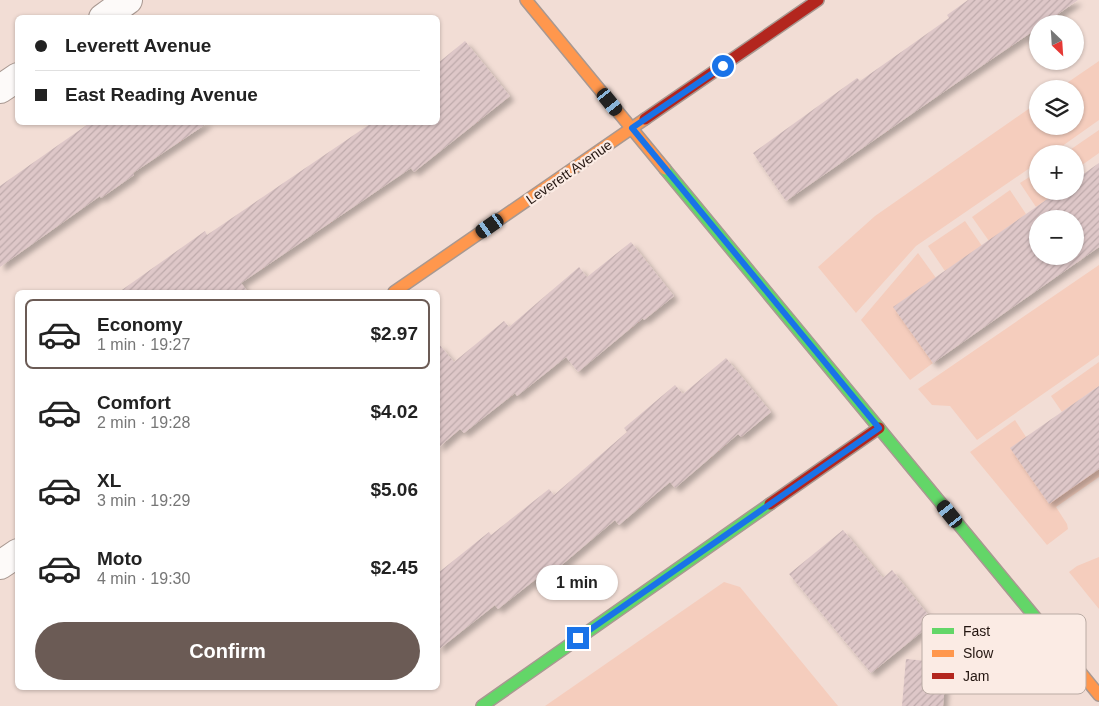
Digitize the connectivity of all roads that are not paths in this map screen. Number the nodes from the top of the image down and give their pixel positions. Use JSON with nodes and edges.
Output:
{"nodes":[{"id":1,"x":128,"y":0,"type":"edge"},
{"id":2,"x":526,"y":0,"type":"edge"},
{"id":3,"x":818,"y":0,"type":"edge"},
{"id":4,"x":107,"y":15,"type":"edge"},
{"id":5,"x":15,"y":79,"type":"edge"},
{"id":6,"x":0,"y":89,"type":"edge"},
{"id":7,"x":632,"y":128,"type":"junction"},
{"id":8,"x":397,"y":290,"type":"edge"},
{"id":9,"x":879,"y":428,"type":"junction"},
{"id":10,"x":15,"y":555,"type":"edge"},
{"id":11,"x":0,"y":565,"type":"edge"},
{"id":12,"x":1032,"y":614,"type":"edge"},
{"id":13,"x":1086,"y":679,"type":"edge"},
{"id":14,"x":1099,"y":695,"type":"edge"},
{"id":15,"x":482,"y":706,"type":"edge"}],
"edges":[{"from":1,"to":4,"type":"street"},
{"from":2,"to":7,"type":"street"},
{"from":3,"to":7,"type":"street","name":"Leverett Avenue"},
{"from":5,"to":6,"type":"street"},
{"from":7,"to":8,"type":"street","name":"Leverett Avenue"},
{"from":7,"to":9,"type":"street"},
{"from":9,"to":12,"type":"street"},
{"from":9,"to":15,"type":"street"},
{"from":10,"to":11,"type":"street"},
{"from":13,"to":14,"type":"street"}]}
